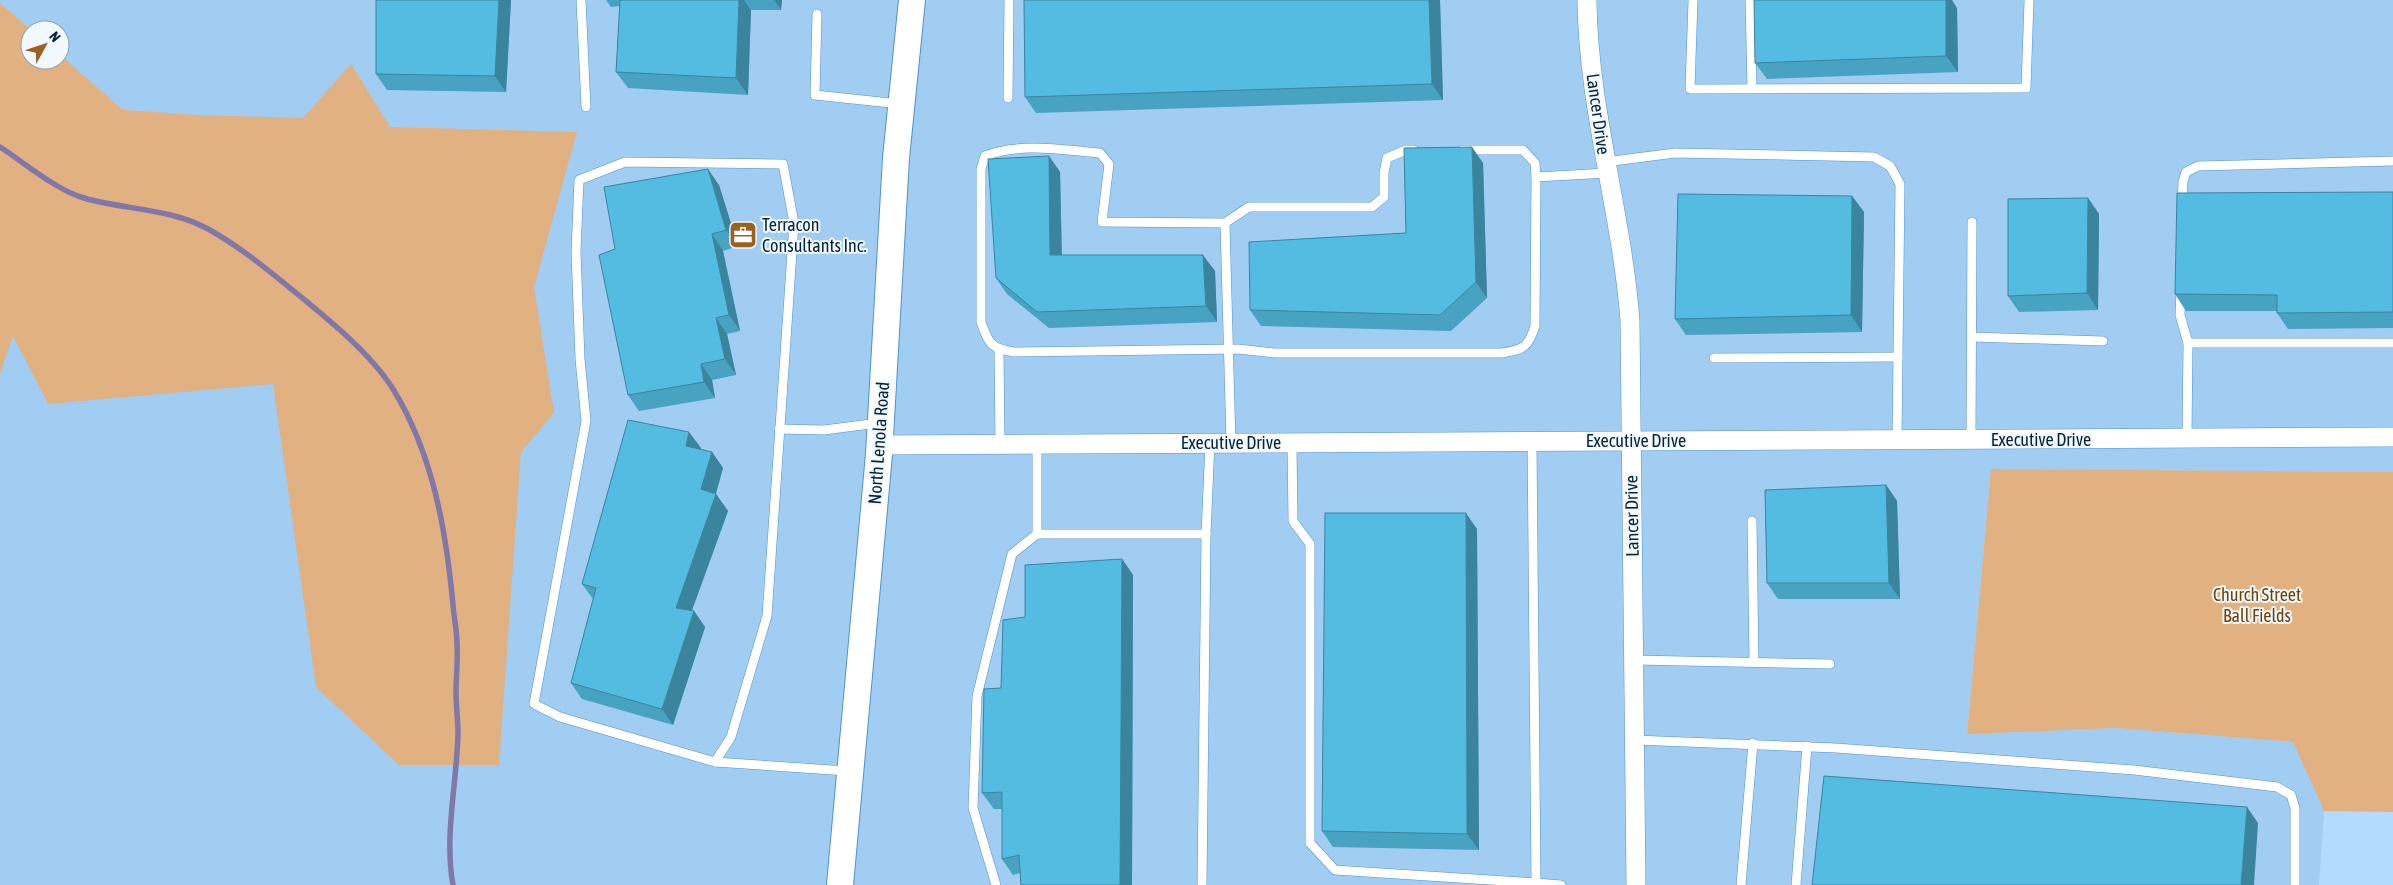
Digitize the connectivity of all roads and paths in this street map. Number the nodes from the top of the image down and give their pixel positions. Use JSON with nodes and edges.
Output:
{"nodes":[{"id":1,"x":581,"y":0,"type":"edge"},
{"id":2,"x":912,"y":0,"type":"edge"},
{"id":3,"x":1009,"y":0,"type":"edge"},
{"id":4,"x":1587,"y":0,"type":"edge"},
{"id":5,"x":1693,"y":0,"type":"edge"},
{"id":6,"x":1750,"y":0,"type":"edge"},
{"id":7,"x":2029,"y":0,"type":"edge"},
{"id":8,"x":817,"y":14,"type":"dead end"},
{"id":9,"x":1752,"y":88,"type":"junction"},
{"id":10,"x":1008,"y":98,"type":"dead end"},
{"id":11,"x":900,"y":104,"type":"junction"},
{"id":12,"x":586,"y":107,"type":"dead end"},
{"id":13,"x":1425,"y":150,"type":"edge"},
{"id":14,"x":1453,"y":150,"type":"edge"},
{"id":15,"x":2393,"y":161,"type":"edge"},
{"id":16,"x":1606,"y":167,"type":"junction"},
{"id":17,"x":1536,"y":178,"type":"junction"},
{"id":18,"x":2182,"y":210,"type":"edge"},
{"id":19,"x":1972,"y":222,"type":"dead end"},
{"id":20,"x":1225,"y":223,"type":"junction"},
{"id":21,"x":2181,"y":277,"type":"edge"},
{"id":22,"x":1972,"y":337,"type":"junction"},
{"id":23,"x":2103,"y":341,"type":"dead end"},
{"id":24,"x":2188,"y":343,"type":"junction"},
{"id":25,"x":2393,"y":343,"type":"edge"},
{"id":26,"x":999,"y":349,"type":"junction"},
{"id":27,"x":1229,"y":349,"type":"junction"},
{"id":28,"x":1898,"y":357,"type":"junction"},
{"id":29,"x":1714,"y":358,"type":"dead end"},
{"id":30,"x":779,"y":429,"type":"junction"},
{"id":31,"x":880,"y":434,"type":"junction"},
{"id":32,"x":2393,"y":437,"type":"edge"},
{"id":33,"x":2187,"y":439,"type":"junction"},
{"id":34,"x":1532,"y":441,"type":"junction"},
{"id":35,"x":1632,"y":441,"type":"junction"},
{"id":36,"x":1897,"y":441,"type":"junction"},
{"id":37,"x":1971,"y":441,"type":"junction"},
{"id":38,"x":1210,"y":443,"type":"junction"},
{"id":39,"x":1292,"y":443,"type":"junction"},
{"id":40,"x":1231,"y":444,"type":"junction"},
{"id":41,"x":1000,"y":445,"type":"junction"},
{"id":42,"x":1037,"y":446,"type":"junction"},
{"id":43,"x":1752,"y":521,"type":"dead end"},
{"id":44,"x":1037,"y":534,"type":"junction"},
{"id":45,"x":1206,"y":534,"type":"junction"},
{"id":46,"x":1634,"y":660,"type":"junction"},
{"id":47,"x":1754,"y":662,"type":"junction"},
{"id":48,"x":1830,"y":664,"type":"dead end"},
{"id":49,"x":1635,"y":740,"type":"junction"},
{"id":50,"x":1753,"y":743,"type":"junction"},
{"id":51,"x":1807,"y":746,"type":"junction"},
{"id":52,"x":715,"y":762,"type":"junction"},
{"id":53,"x":851,"y":772,"type":"junction"},
{"id":54,"x":1536,"y":883,"type":"junction"},
{"id":55,"x":840,"y":885,"type":"edge"},
{"id":56,"x":996,"y":885,"type":"edge"},
{"id":57,"x":1202,"y":885,"type":"edge"},
{"id":58,"x":1561,"y":885,"type":"edge"},
{"id":59,"x":1636,"y":885,"type":"edge"},
{"id":60,"x":1741,"y":885,"type":"edge"},
{"id":61,"x":1796,"y":885,"type":"edge"},
{"id":62,"x":2295,"y":885,"type":"edge"}],
"edges":[{"from":1,"to":12,"type":"lane"},
{"from":2,"to":11,"type":"main road","name":"North Lenola Road"},
{"from":3,"to":10,"type":"lane"},
{"from":4,"to":16,"type":"street","name":"Lancer Drive"},
{"from":5,"to":9,"type":"lane"},
{"from":6,"to":9,"type":"lane"},
{"from":7,"to":9,"type":"lane"},
{"from":8,"to":11,"type":"lane"},
{"from":11,"to":31,"type":"main road","name":"North Lenola Road"},
{"from":13,"to":20,"type":"lane"},
{"from":14,"to":17,"type":"lane"},
{"from":15,"to":18,"type":"lane"},
{"from":16,"to":17,"type":"lane"},
{"from":16,"to":28,"type":"lane"},
{"from":16,"to":35,"type":"street","name":"Lancer Drive"},
{"from":17,"to":27,"type":"lane"},
{"from":19,"to":22,"type":"lane"},
{"from":20,"to":26,"type":"lane"},
{"from":20,"to":27,"type":"lane"},
{"from":21,"to":24,"type":"lane"},
{"from":22,"to":23,"type":"lane"},
{"from":22,"to":37,"type":"lane"},
{"from":24,"to":25,"type":"lane"},
{"from":24,"to":33,"type":"lane"},
{"from":26,"to":27,"type":"lane"},
{"from":26,"to":41,"type":"lane"},
{"from":27,"to":40,"type":"lane"},
{"from":28,"to":29,"type":"lane"},
{"from":28,"to":36,"type":"lane"},
{"from":30,"to":31,"type":"lane"},
{"from":30,"to":52,"type":"lane"},
{"from":30,"to":52,"type":"lane"},
{"from":31,"to":41,"type":"street","name":"Executive Drive"},
{"from":31,"to":53,"type":"main road","name":"North Lenola Road"},
{"from":32,"to":33,"type":"street","name":"Executive Drive"},
{"from":33,"to":37,"type":"street","name":"Executive Drive"},
{"from":34,"to":35,"type":"street","name":"Executive Drive"},
{"from":34,"to":39,"type":"street","name":"Executive Drive"},
{"from":34,"to":54,"type":"lane"},
{"from":35,"to":36,"type":"street","name":"Executive Drive"},
{"from":35,"to":46,"type":"street","name":"Lancer Drive"},
{"from":36,"to":37,"type":"street","name":"Executive Drive"},
{"from":38,"to":40,"type":"street","name":"Executive Drive"},
{"from":38,"to":42,"type":"street","name":"Executive Drive"},
{"from":38,"to":45,"type":"lane"},
{"from":39,"to":40,"type":"street","name":"Executive Drive"},
{"from":39,"to":54,"type":"lane"},
{"from":41,"to":42,"type":"street","name":"Executive Drive"},
{"from":42,"to":44,"type":"lane"},
{"from":43,"to":47,"type":"lane"},
{"from":44,"to":45,"type":"lane"},
{"from":44,"to":56,"type":"lane"},
{"from":45,"to":57,"type":"lane"},
{"from":46,"to":47,"type":"lane"},
{"from":46,"to":49,"type":"street","name":"Lancer Drive"},
{"from":47,"to":48,"type":"lane"},
{"from":49,"to":50,"type":"lane"},
{"from":49,"to":59,"type":"street","name":"Lancer Drive"},
{"from":50,"to":51,"type":"lane"},
{"from":50,"to":60,"type":"lane"},
{"from":51,"to":61,"type":"lane"},
{"from":51,"to":62,"type":"lane"},
{"from":52,"to":53,"type":"lane"},
{"from":53,"to":55,"type":"main road","name":"North Lenola Road"},
{"from":54,"to":58,"type":"lane"}]}
